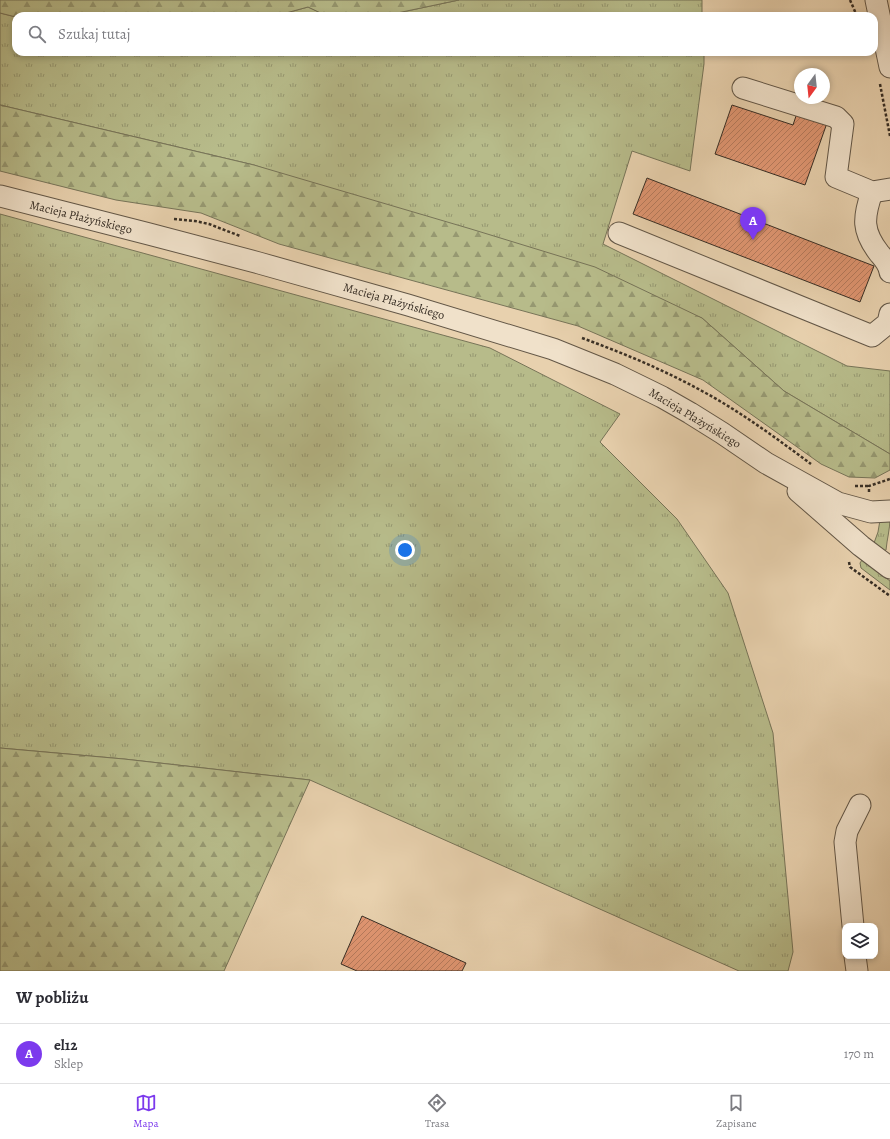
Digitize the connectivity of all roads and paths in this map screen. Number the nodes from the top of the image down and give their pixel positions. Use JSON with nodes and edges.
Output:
{"nodes":[{"id":1,"x":850,"y":0,"type":"edge"},
{"id":2,"x":876,"y":0,"type":"edge"},
{"id":3,"x":854,"y":12,"type":"edge"},
{"id":4,"x":877,"y":12,"type":"edge"},
{"id":5,"x":878,"y":18,"type":"edge"},
{"id":6,"x":884,"y":72,"type":"edge"},
{"id":7,"x":743,"y":88,"type":"dead end"},
{"id":8,"x":890,"y":136,"type":"edge"},
{"id":9,"x":881,"y":190,"type":"edge"},
{"id":10,"x":0,"y":196,"type":"edge"},
{"id":11,"x":619,"y":233,"type":"dead end"},
{"id":12,"x":890,"y":272,"type":"edge"},
{"id":13,"x":890,"y":314,"type":"edge"},
{"id":14,"x":766,"y":463,"type":"junction"},
{"id":15,"x":890,"y":479,"type":"edge"},
{"id":16,"x":869,"y":498,"type":"dead end"},
{"id":17,"x":890,"y":512,"type":"edge"},
{"id":18,"x":852,"y":558,"type":"dead end"},
{"id":19,"x":890,"y":568,"type":"edge"},
{"id":20,"x":890,"y":596,"type":"edge"},
{"id":21,"x":860,"y":805,"type":"dead end"},
{"id":22,"x":853,"y":923,"type":"edge"},
{"id":23,"x":855,"y":959,"type":"edge"},
{"id":24,"x":857,"y":971,"type":"edge"}],
"edges":[{"from":1,"to":3,"type":"path"},
{"from":2,"to":4,"type":"street"},
{"from":5,"to":6,"type":"street"},
{"from":6,"to":8,"type":"path"},
{"from":7,"to":9,"type":"street"},
{"from":9,"to":12,"type":"street"},
{"from":10,"to":14,"type":"street","name":"Macieja Płażyńskiego"},
{"from":11,"to":13,"type":"street"},
{"from":14,"to":17,"type":"street","name":"Macieja Płażyńskiego"},
{"from":14,"to":19,"type":"street","name":"Macieja Płażyńskiego"},
{"from":15,"to":16,"type":"path"},
{"from":18,"to":20,"type":"path"},
{"from":21,"to":22,"type":"street"},
{"from":23,"to":24,"type":"street"}]}
